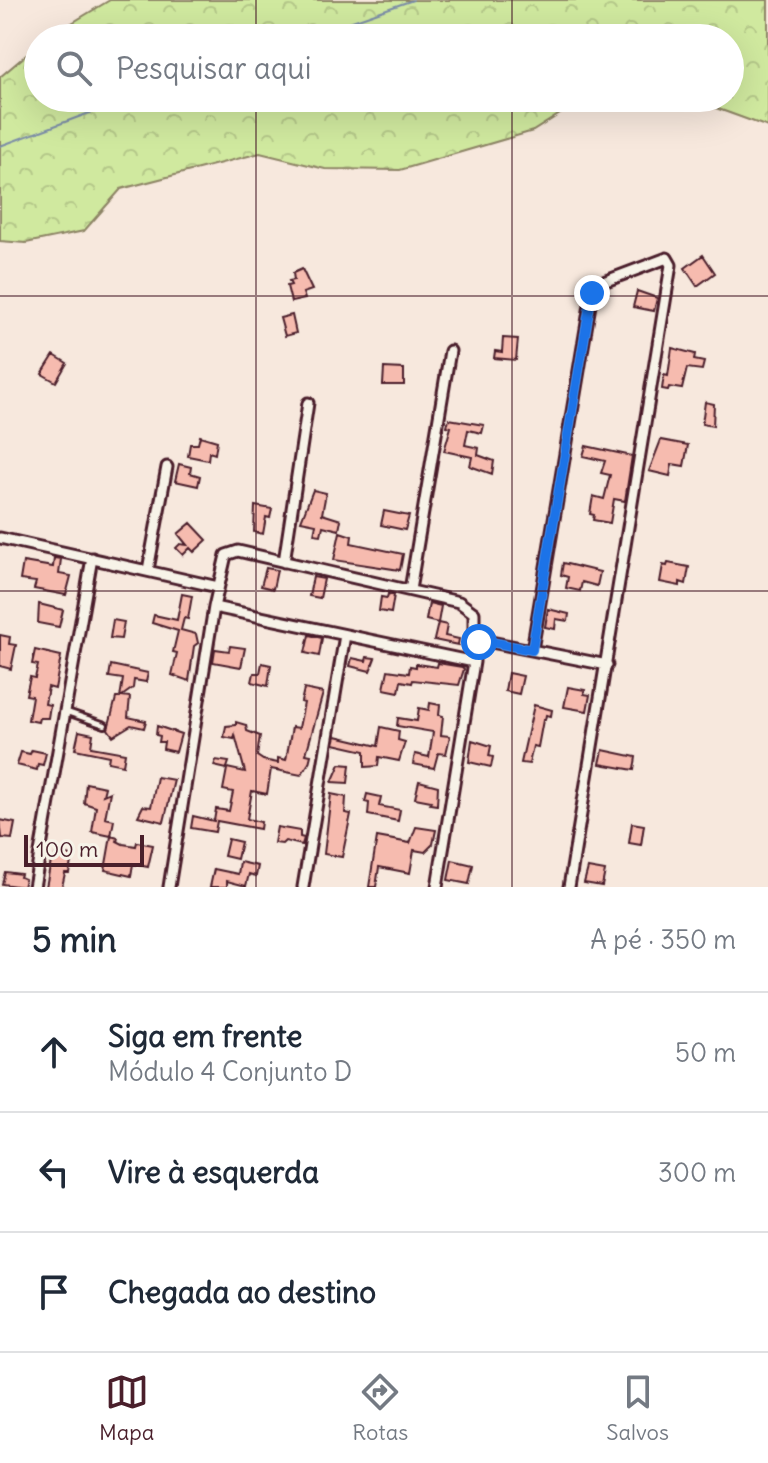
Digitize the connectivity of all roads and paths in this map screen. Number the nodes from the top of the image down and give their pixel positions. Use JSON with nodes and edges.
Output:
{"nodes":[{"id":1,"x":450,"y":351,"type":"dead end"},
{"id":2,"x":308,"y":403,"type":"dead end"},
{"id":3,"x":167,"y":467,"type":"dead end"},
{"id":4,"x":0,"y":538,"type":"edge"},
{"id":5,"x":92,"y":558,"type":"junction"},
{"id":6,"x":284,"y":562,"type":"junction"},
{"id":7,"x":148,"y":570,"type":"junction"},
{"id":8,"x":218,"y":587,"type":"junction"},
{"id":9,"x":410,"y":590,"type":"junction"},
{"id":10,"x":214,"y":607,"type":"junction"},
{"id":11,"x":345,"y":635,"type":"junction"},
{"id":12,"x":475,"y":645,"type":"junction"},
{"id":13,"x":532,"y":650,"type":"junction"},
{"id":14,"x":474,"y":662,"type":"junction"},
{"id":15,"x":607,"y":665,"type":"junction"},
{"id":16,"x":65,"y":712,"type":"junction"},
{"id":17,"x":105,"y":725,"type":"dead end"},
{"id":18,"x":34,"y":887,"type":"edge"},
{"id":19,"x":169,"y":887,"type":"edge"},
{"id":20,"x":303,"y":887,"type":"edge"},
{"id":21,"x":437,"y":887,"type":"edge"},
{"id":22,"x":569,"y":887,"type":"edge"}],
"edges":[{"from":1,"to":9,"type":"street"},
{"from":2,"to":6,"type":"street"},
{"from":3,"to":7,"type":"street"},
{"from":4,"to":5,"type":"street"},
{"from":5,"to":7,"type":"street"},
{"from":5,"to":16,"type":"street"},
{"from":6,"to":8,"type":"street"},
{"from":6,"to":9,"type":"street"},
{"from":7,"to":8,"type":"street"},
{"from":8,"to":10,"type":"street"},
{"from":9,"to":12,"type":"street"},
{"from":10,"to":11,"type":"street"},
{"from":10,"to":19,"type":"street"},
{"from":11,"to":14,"type":"street"},
{"from":11,"to":20,"type":"street"},
{"from":12,"to":13,"type":"street"},
{"from":12,"to":14,"type":"street"},
{"from":13,"to":15,"type":"street"},
{"from":13,"to":15,"type":"street"},
{"from":14,"to":21,"type":"street"},
{"from":15,"to":22,"type":"street"},
{"from":16,"to":17,"type":"lane"},
{"from":16,"to":18,"type":"street"}]}
